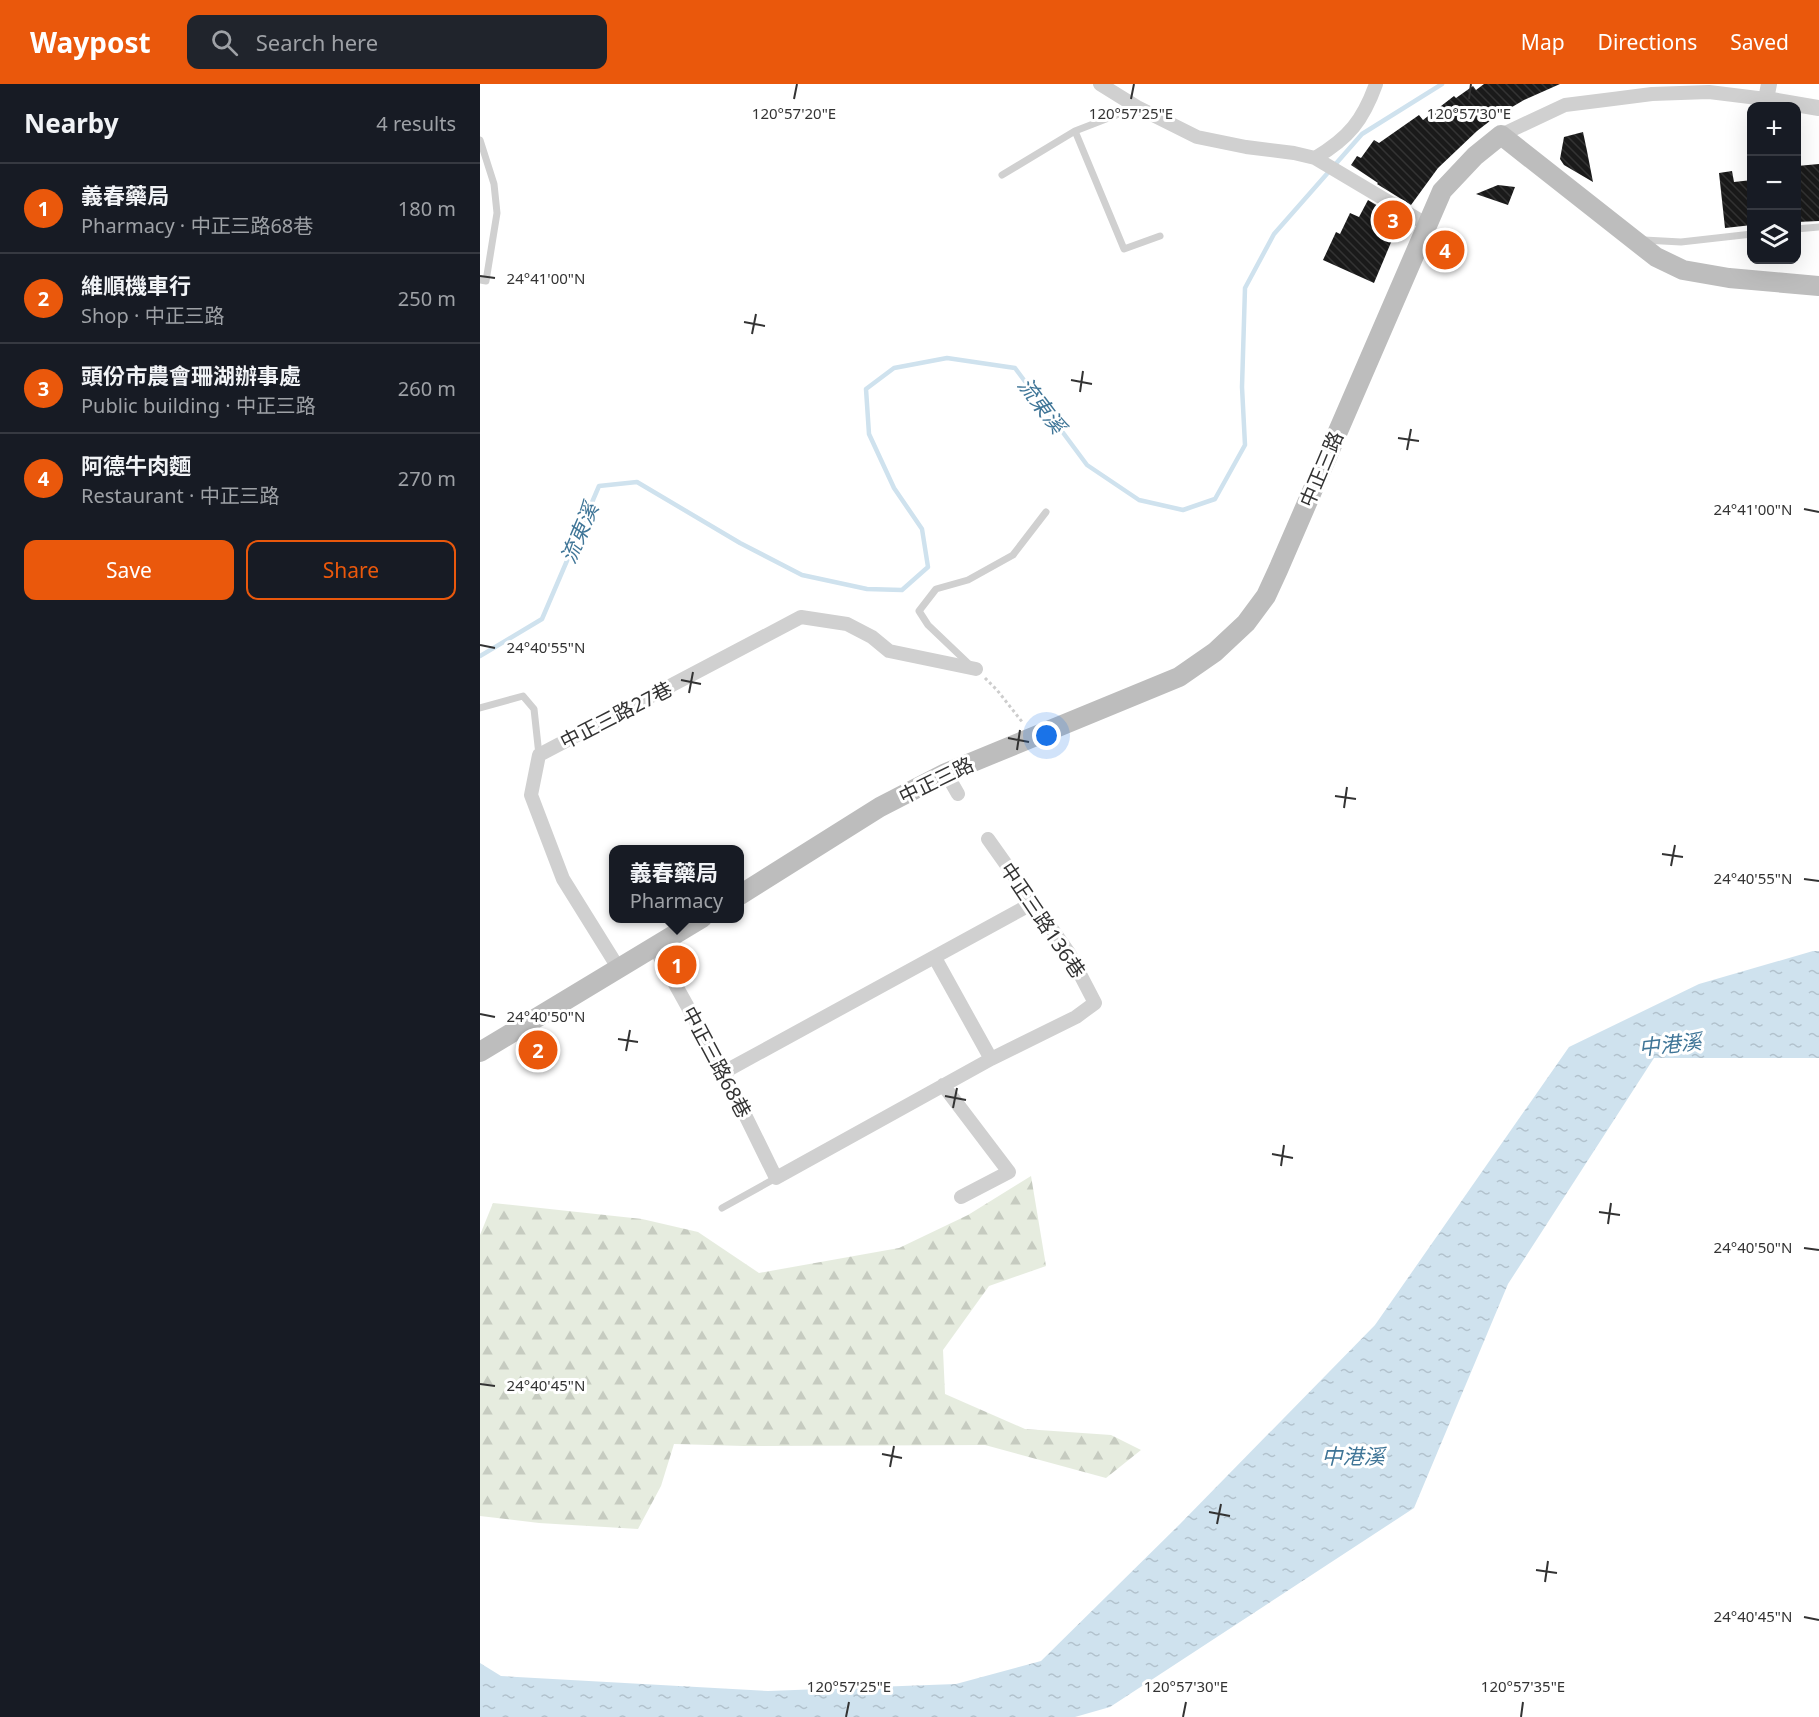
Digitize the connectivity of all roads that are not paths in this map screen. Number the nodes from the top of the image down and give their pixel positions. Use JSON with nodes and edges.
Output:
{"nodes":[{"id":1,"x":1100,"y":84,"type":"edge"},
{"id":2,"x":1376,"y":84,"type":"edge"},
{"id":3,"x":1768,"y":92,"type":"edge"},
{"id":4,"x":1137,"y":107,"type":"junction"},
{"id":5,"x":1819,"y":108,"type":"edge"},
{"id":6,"x":1075,"y":131,"type":"junction"},
{"id":7,"x":1501,"y":135,"type":"junction"},
{"id":8,"x":480,"y":140,"type":"edge"},
{"id":9,"x":481,"y":149,"type":"edge"},
{"id":10,"x":1315,"y":158,"type":"junction"},
{"id":11,"x":1002,"y":176,"type":"dead end"},
{"id":12,"x":1426,"y":224,"type":"junction"},
{"id":13,"x":1819,"y":227,"type":"edge"},
{"id":14,"x":1801,"y":229,"type":"edge"},
{"id":15,"x":1747,"y":235,"type":"edge"},
{"id":16,"x":1160,"y":236,"type":"dead end"},
{"id":17,"x":1635,"y":240,"type":"junction"},
{"id":18,"x":480,"y":280,"type":"edge"},
{"id":19,"x":1819,"y":286,"type":"edge"},
{"id":20,"x":1046,"y":512,"type":"dead end"},
{"id":21,"x":975,"y":669,"type":"joint"},
{"id":22,"x":480,"y":708,"type":"edge"},
{"id":23,"x":539,"y":755,"type":"junction"},
{"id":24,"x":946,"y":772,"type":"junction"},
{"id":25,"x":958,"y":795,"type":"dead end"},
{"id":26,"x":988,"y":839,"type":"dead end"},
{"id":27,"x":744,"y":892,"type":"edge"},
{"id":28,"x":1033,"y":903,"type":"junction"},
{"id":29,"x":694,"y":923,"type":"edge"},
{"id":30,"x":655,"y":948,"type":"junction"},
{"id":31,"x":935,"y":958,"type":"junction"},
{"id":32,"x":619,"y":969,"type":"junction"},
{"id":33,"x":480,"y":1052,"type":"edge"},
{"id":34,"x":991,"y":1059,"type":"junction"},
{"id":35,"x":724,"y":1072,"type":"junction"},
{"id":36,"x":943,"y":1085,"type":"junction"},
{"id":37,"x":776,"y":1179,"type":"junction"},
{"id":38,"x":961,"y":1197,"type":"dead end"},
{"id":39,"x":722,"y":1208,"type":"dead end"}],
"edges":[{"from":1,"to":4,"type":"street"},
{"from":2,"to":10,"type":"street"},
{"from":3,"to":5,"type":"street"},
{"from":3,"to":7,"type":"street"},
{"from":4,"to":6,"type":"lane"},
{"from":4,"to":10,"type":"street"},
{"from":6,"to":11,"type":"lane"},
{"from":6,"to":16,"type":"lane"},
{"from":7,"to":12,"type":"main road","name":"中正三路"},
{"from":7,"to":17,"type":"main road"},
{"from":8,"to":9,"type":"lane"},
{"from":9,"to":18,"type":"lane"},
{"from":10,"to":12,"type":"street"},
{"from":12,"to":24,"type":"main road","name":"中正三路"},
{"from":13,"to":14,"type":"lane"},
{"from":15,"to":17,"type":"lane"},
{"from":17,"to":19,"type":"main road"},
{"from":20,"to":21,"type":"lane"},
{"from":21,"to":23,"type":"street","name":"中正三路27巷"},
{"from":22,"to":23,"type":"lane"},
{"from":23,"to":32,"type":"street","name":"中正三路27巷"},
{"from":24,"to":25,"type":"street"},
{"from":24,"to":27,"type":"main road","name":"中正三路"},
{"from":26,"to":28,"type":"street","name":"中正三路136巷"},
{"from":28,"to":31,"type":"street"},
{"from":28,"to":34,"type":"street","name":"中正三路136巷"},
{"from":29,"to":30,"type":"main road"},
{"from":30,"to":32,"type":"main road"},
{"from":30,"to":35,"type":"street","name":"中正三路68巷"},
{"from":31,"to":34,"type":"street"},
{"from":31,"to":35,"type":"street"},
{"from":32,"to":33,"type":"main road"},
{"from":34,"to":36,"type":"street"},
{"from":35,"to":37,"type":"street","name":"中正三路68巷"},
{"from":36,"to":37,"type":"street"},
{"from":36,"to":38,"type":"street"},
{"from":37,"to":39,"type":"lane"}]}
